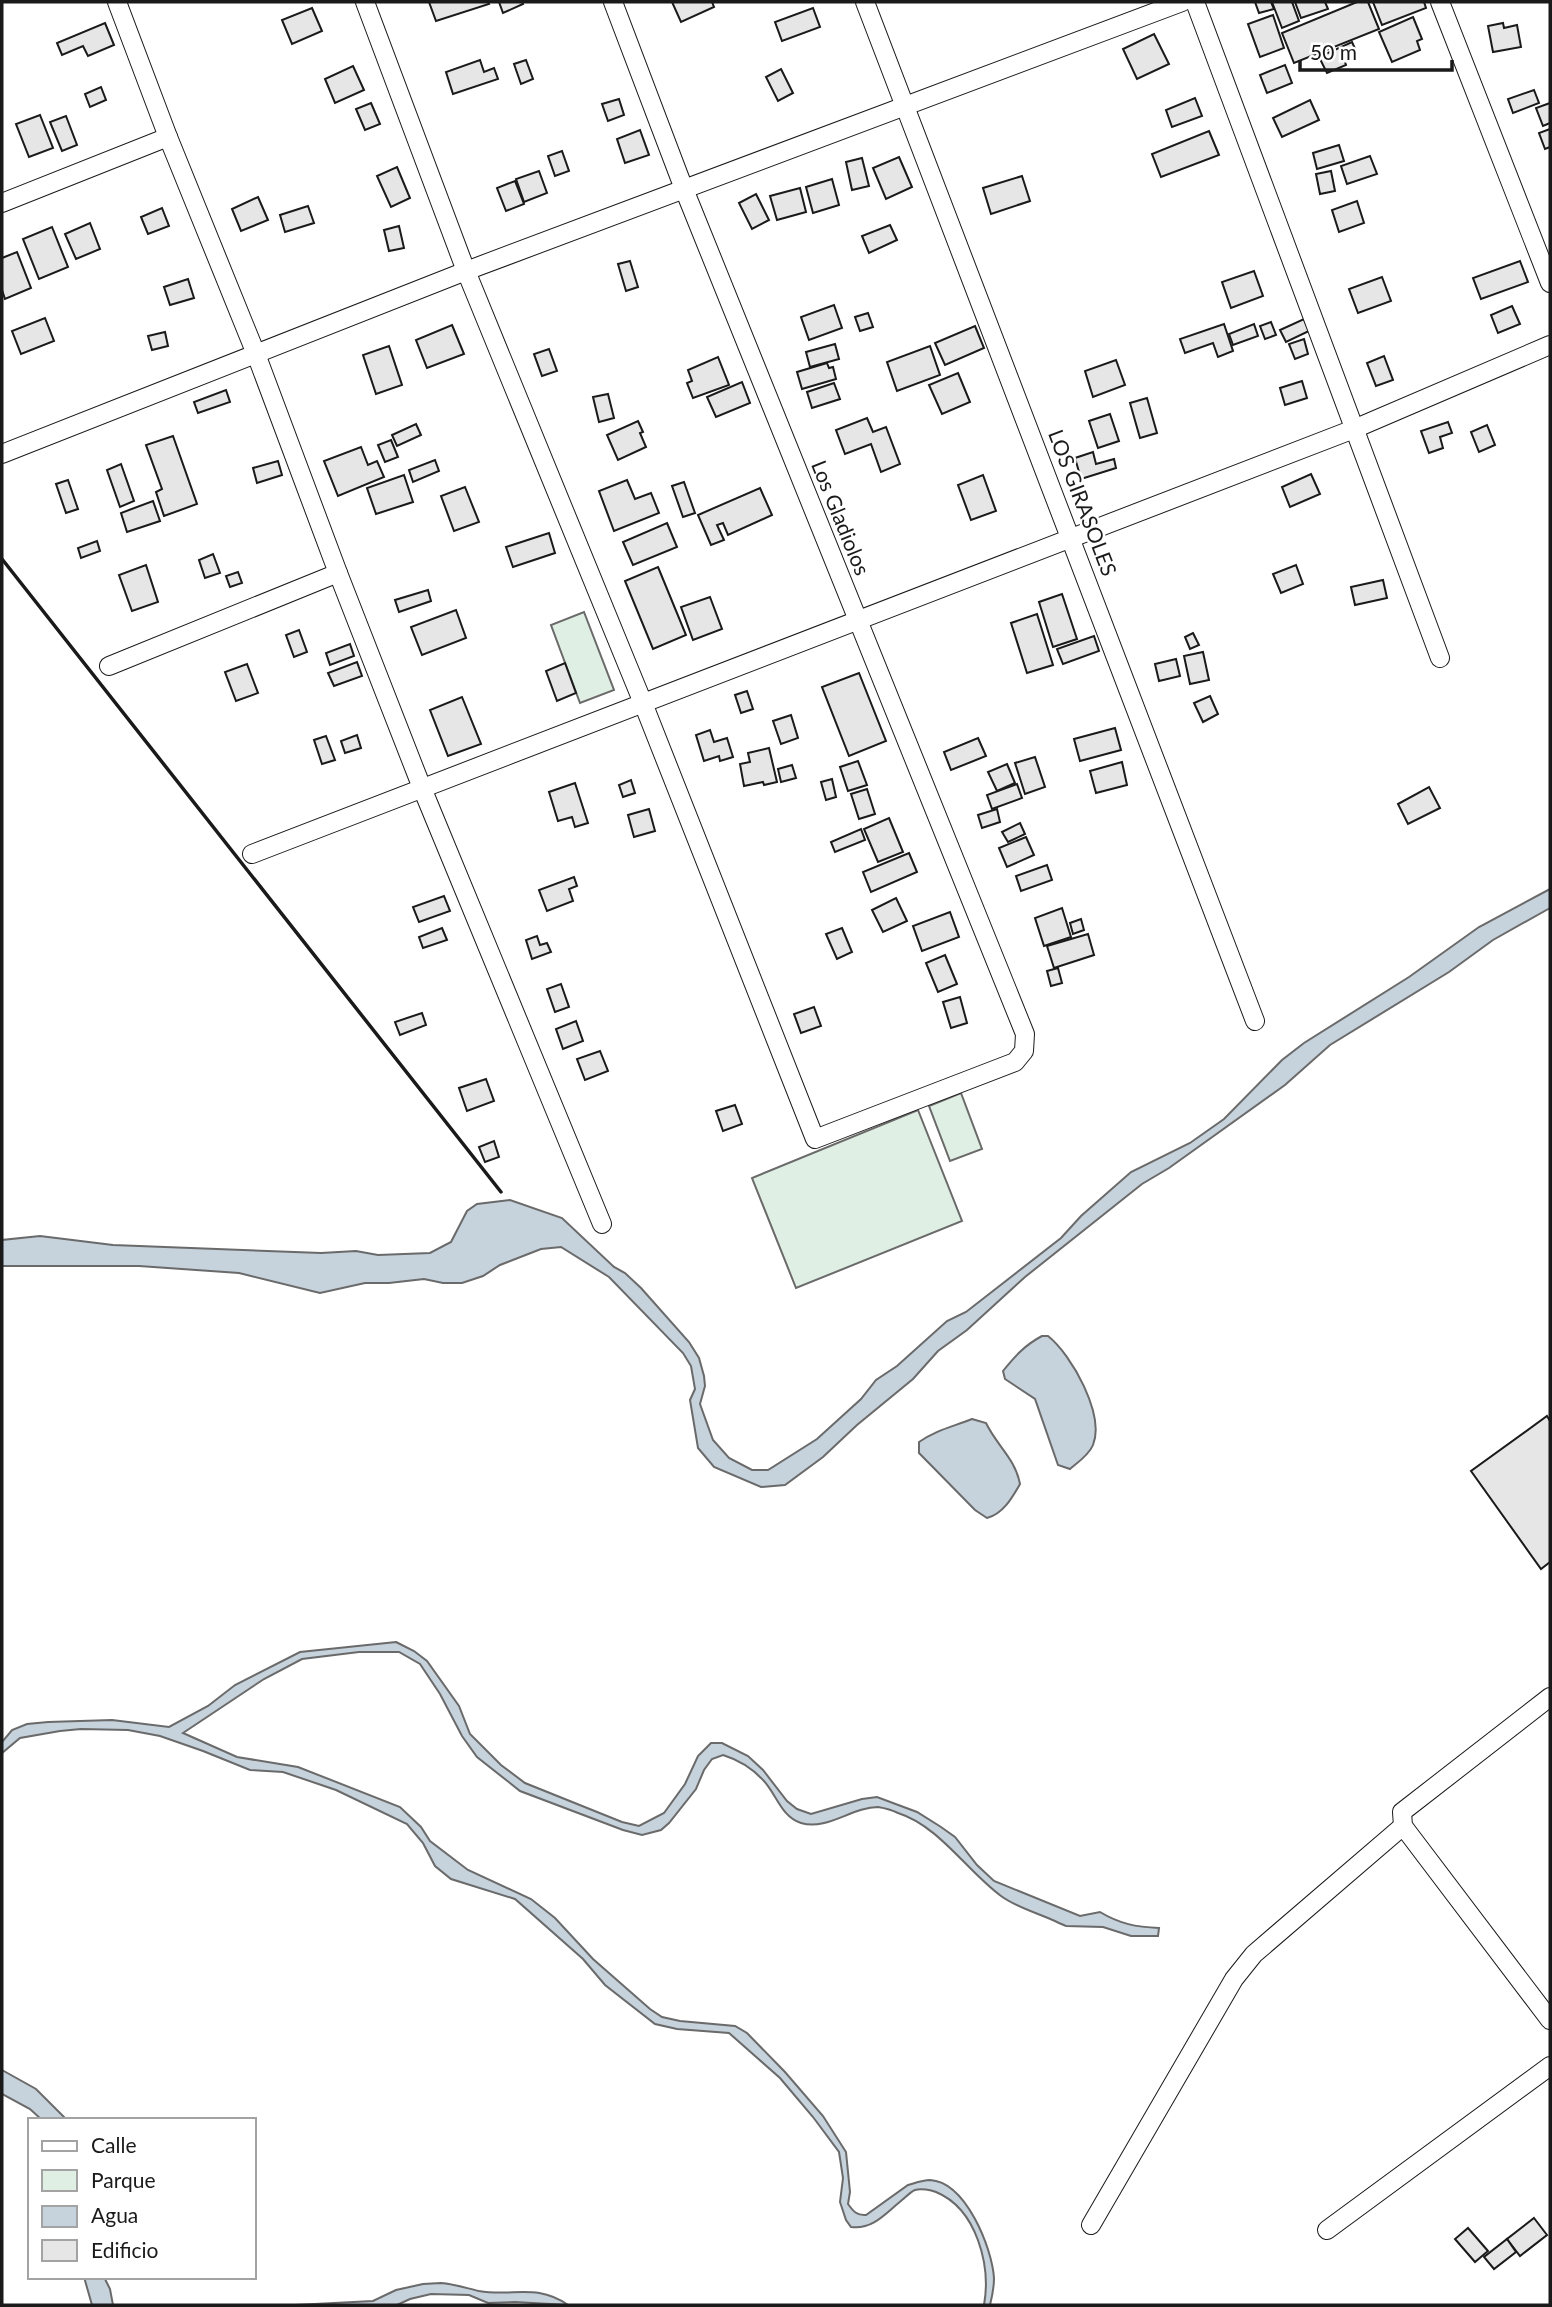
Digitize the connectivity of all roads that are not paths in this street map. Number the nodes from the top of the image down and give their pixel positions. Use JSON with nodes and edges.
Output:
{"nodes":[{"id":1,"x":117,"y":2,"type":"edge"},
{"id":2,"x":365,"y":2,"type":"edge"},
{"id":3,"x":614,"y":2,"type":"edge"},
{"id":4,"x":865,"y":2,"type":"edge"},
{"id":5,"x":1182,"y":2,"type":"edge"},
{"id":6,"x":1195,"y":2,"type":"edge"},
{"id":7,"x":1440,"y":2,"type":"edge"},
{"id":8,"x":904,"y":105,"type":"junction"},
{"id":9,"x":168,"y":137,"type":"junction"},
{"id":10,"x":684,"y":189,"type":"junction"},
{"id":11,"x":2,"y":203,"type":"edge"},
{"id":12,"x":466,"y":271,"type":"junction"},
{"id":13,"x":1550,"y":283,"type":"edge"},
{"id":14,"x":1550,"y":345,"type":"edge"},
{"id":15,"x":256,"y":354,"type":"junction"},
{"id":16,"x":1354,"y":429,"type":"junction"},
{"id":17,"x":2,"y":454,"type":"edge"},
{"id":18,"x":1072,"y":539,"type":"junction"},
{"id":19,"x":338,"y":573,"type":"junction"},
{"id":20,"x":857,"y":621,"type":"junction"},
{"id":21,"x":1440,"y":658,"type":"dead end"},
{"id":22,"x":109,"y":666,"type":"dead end"},
{"id":23,"x":643,"y":703,"type":"junction"},
{"id":24,"x":422,"y":788,"type":"junction"},
{"id":25,"x":252,"y":854,"type":"dead end"},
{"id":26,"x":1255,"y":1021,"type":"dead end"},
{"id":27,"x":602,"y":1224,"type":"dead end"},
{"id":28,"x":1550,"y":1697,"type":"edge"},
{"id":29,"x":1403,"y":1826,"type":"junction"},
{"id":30,"x":1550,"y":2020,"type":"edge"},
{"id":31,"x":1550,"y":2066,"type":"edge"},
{"id":32,"x":1091,"y":2225,"type":"dead end"},
{"id":33,"x":1327,"y":2230,"type":"dead end"}],
"edges":[{"from":1,"to":9,"type":"street"},
{"from":2,"to":12,"type":"street"},
{"from":3,"to":10,"type":"street","name":"Los Gladiolos"},
{"from":4,"to":8,"type":"street","name":"LOS GIRASOLES"},
{"from":5,"to":8,"type":"street"},
{"from":6,"to":16,"type":"street"},
{"from":7,"to":13,"type":"street"},
{"from":8,"to":10,"type":"street"},
{"from":8,"to":18,"type":"street","name":"LOS GIRASOLES"},
{"from":9,"to":11,"type":"street"},
{"from":9,"to":15,"type":"street"},
{"from":10,"to":12,"type":"street"},
{"from":10,"to":20,"type":"street","name":"Los Gladiolos"},
{"from":12,"to":15,"type":"street"},
{"from":12,"to":23,"type":"street"},
{"from":14,"to":16,"type":"street"},
{"from":15,"to":17,"type":"street"},
{"from":15,"to":19,"type":"street"},
{"from":16,"to":18,"type":"street"},
{"from":16,"to":21,"type":"street"},
{"from":18,"to":20,"type":"street"},
{"from":18,"to":26,"type":"street","name":"LOS GIRASOLES"},
{"from":19,"to":22,"type":"street"},
{"from":19,"to":24,"type":"street"},
{"from":20,"to":23,"type":"street"},
{"from":20,"to":23,"type":"street","name":"Los Gladiolos"},
{"from":23,"to":24,"type":"street"},
{"from":24,"to":25,"type":"street"},
{"from":24,"to":27,"type":"street"},
{"from":28,"to":29,"type":"street"},
{"from":29,"to":30,"type":"street"},
{"from":29,"to":32,"type":"street"},
{"from":31,"to":33,"type":"street"}]}
